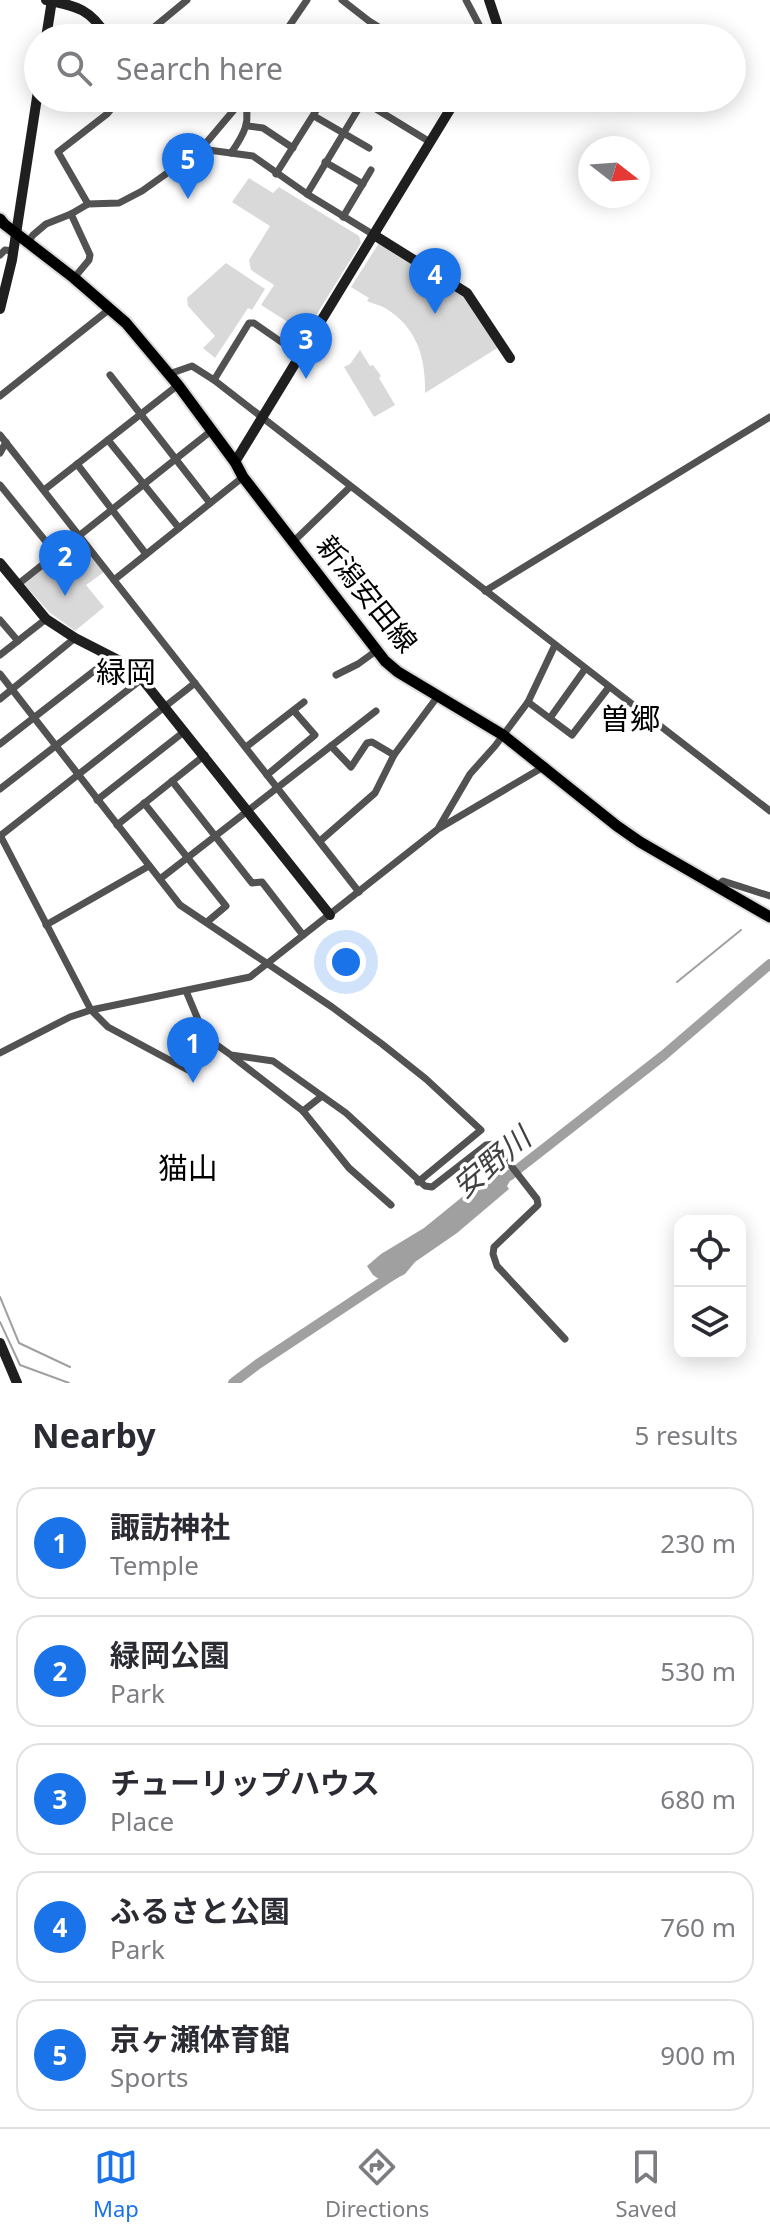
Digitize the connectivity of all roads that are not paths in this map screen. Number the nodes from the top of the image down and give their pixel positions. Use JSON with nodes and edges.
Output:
{"nodes":[{"id":1,"x":50,"y":0,"type":"edge"},
{"id":2,"x":187,"y":0,"type":"edge"},
{"id":3,"x":307,"y":0,"type":"edge"},
{"id":4,"x":342,"y":0,"type":"edge"},
{"id":5,"x":466,"y":0,"type":"edge"},
{"id":6,"x":489,"y":0,"type":"edge"},
{"id":7,"x":47,"y":24,"type":"edge"},
{"id":8,"x":99,"y":24,"type":"edge"},
{"id":9,"x":158,"y":24,"type":"edge"},
{"id":10,"x":291,"y":24,"type":"edge"},
{"id":11,"x":374,"y":24,"type":"edge"},
{"id":12,"x":479,"y":24,"type":"edge"},
{"id":13,"x":497,"y":24,"type":"edge"},
{"id":14,"x":35,"y":112,"type":"edge"},
{"id":15,"x":109,"y":112,"type":"edge"},
{"id":16,"x":232,"y":112,"type":"edge"},
{"id":17,"x":247,"y":112,"type":"edge"},
{"id":18,"x":316,"y":112,"type":"edge"},
{"id":19,"x":354,"y":112,"type":"edge"},
{"id":20,"x":380,"y":112,"type":"edge"},
{"id":21,"x":448,"y":112,"type":"edge"},
{"id":22,"x":314,"y":116,"type":"junction"},
{"id":23,"x":248,"y":126,"type":"junction"},
{"id":24,"x":343,"y":134,"type":"junction"},
{"id":25,"x":430,"y":142,"type":"junction"},
{"id":26,"x":293,"y":148,"type":"junction"},
{"id":27,"x":369,"y":148,"type":"dead end"},
{"id":28,"x":201,"y":149,"type":"junction"},
{"id":29,"x":231,"y":153,"type":"junction"},
{"id":30,"x":325,"y":162,"type":"junction"},
{"id":31,"x":371,"y":170,"type":"dead end"},
{"id":32,"x":276,"y":174,"type":"junction"},
{"id":33,"x":363,"y":184,"type":"junction"},
{"id":34,"x":307,"y":194,"type":"junction"},
{"id":35,"x":88,"y":204,"type":"junction"},
{"id":36,"x":71,"y":214,"type":"junction"},
{"id":37,"x":343,"y":217,"type":"junction"},
{"id":38,"x":0,"y":219,"type":"edge"},
{"id":39,"x":16,"y":233,"type":"junction"},
{"id":40,"x":374,"y":235,"type":"junction"},
{"id":41,"x":28,"y":242,"type":"junction"},
{"id":42,"x":13,"y":251,"type":"junction"},
{"id":43,"x":0,"y":255,"type":"edge"},
{"id":44,"x":74,"y":278,"type":"junction"},
{"id":45,"x":111,"y":308,"type":"junction"},
{"id":46,"x":0,"y":309,"type":"edge"},
{"id":47,"x":300,"y":355,"type":"junction"},
{"id":48,"x":510,"y":358,"type":"dead end"},
{"id":49,"x":169,"y":374,"type":"junction"},
{"id":50,"x":110,"y":375,"type":"dead end"},
{"id":51,"x":214,"y":380,"type":"junction"},
{"id":52,"x":178,"y":385,"type":"junction"},
{"id":53,"x":0,"y":396,"type":"edge"},
{"id":54,"x":141,"y":415,"type":"junction"},
{"id":55,"x":770,"y":417,"type":"edge"},
{"id":56,"x":262,"y":419,"type":"junction"},
{"id":57,"x":211,"y":431,"type":"junction"},
{"id":58,"x":3,"y":438,"type":"edge"},
{"id":59,"x":108,"y":440,"type":"junction"},
{"id":60,"x":0,"y":453,"type":"edge"},
{"id":61,"x":176,"y":459,"type":"junction"},
{"id":62,"x":235,"y":462,"type":"junction"},
{"id":63,"x":77,"y":464,"type":"junction"},
{"id":64,"x":243,"y":477,"type":"junction"},
{"id":65,"x":144,"y":484,"type":"junction"},
{"id":66,"x":0,"y":485,"type":"edge"},
{"id":67,"x":350,"y":487,"type":"junction"},
{"id":68,"x":44,"y":490,"type":"junction"},
{"id":69,"x":210,"y":503,"type":"junction"},
{"id":70,"x":111,"y":510,"type":"junction"},
{"id":71,"x":179,"y":528,"type":"junction"},
{"id":72,"x":79,"y":536,"type":"junction"},
{"id":73,"x":294,"y":541,"type":"junction"},
{"id":74,"x":56,"y":554,"type":"junction"},
{"id":75,"x":146,"y":554,"type":"junction"},
{"id":76,"x":0,"y":563,"type":"edge"},
{"id":77,"x":114,"y":580,"type":"junction"},
{"id":78,"x":17,"y":585,"type":"junction"},
{"id":79,"x":485,"y":591,"type":"junction"},
{"id":80,"x":46,"y":619,"type":"junction"},
{"id":81,"x":0,"y":620,"type":"edge"},
{"id":82,"x":75,"y":638,"type":"junction"},
{"id":83,"x":18,"y":641,"type":"junction"},
{"id":84,"x":555,"y":645,"type":"junction"},
{"id":85,"x":376,"y":651,"type":"junction"},
{"id":86,"x":0,"y":655,"type":"edge"},
{"id":87,"x":112,"y":657,"type":"junction"},
{"id":88,"x":585,"y":669,"type":"junction"},
{"id":89,"x":0,"y":674,"type":"edge"},
{"id":90,"x":336,"y":675,"type":"dead end"},
{"id":91,"x":142,"y":679,"type":"junction"},
{"id":92,"x":195,"y":683,"type":"junction"},
{"id":93,"x":609,"y":687,"type":"junction"},
{"id":94,"x":12,"y":690,"type":"junction"},
{"id":95,"x":438,"y":696,"type":"junction"},
{"id":96,"x":0,"y":699,"type":"edge"},
{"id":97,"x":304,"y":702,"type":"dead end"},
{"id":98,"x":528,"y":702,"type":"junction"},
{"id":99,"x":165,"y":706,"type":"junction"},
{"id":100,"x":294,"y":711,"type":"junction"},
{"id":101,"x":376,"y":711,"type":"dead end"},
{"id":102,"x":34,"y":718,"type":"junction"},
{"id":103,"x":550,"y":718,"type":"junction"},
{"id":104,"x":185,"y":731,"type":"junction"},
{"id":105,"x":503,"y":735,"type":"junction"},
{"id":106,"x":0,"y":744,"type":"edge"},
{"id":107,"x":56,"y":745,"type":"junction"},
{"id":108,"x":331,"y":746,"type":"junction"},
{"id":109,"x":246,"y":747,"type":"junction"},
{"id":110,"x":205,"y":755,"type":"junction"},
{"id":111,"x":394,"y":755,"type":"junction"},
{"id":112,"x":545,"y":766,"type":"junction"},
{"id":113,"x":77,"y":773,"type":"junction"},
{"id":114,"x":267,"y":775,"type":"junction"},
{"id":115,"x":172,"y":781,"type":"junction"},
{"id":116,"x":277,"y":788,"type":"junction"},
{"id":117,"x":0,"y":789,"type":"edge"},
{"id":118,"x":97,"y":800,"type":"junction"},
{"id":119,"x":144,"y":803,"type":"junction"},
{"id":120,"x":248,"y":810,"type":"junction"},
{"id":121,"x":770,"y":811,"type":"edge"},
{"id":122,"x":117,"y":825,"type":"junction"},
{"id":123,"x":438,"y":829,"type":"junction"},
{"id":124,"x":0,"y":835,"type":"edge"},
{"id":125,"x":215,"y":836,"type":"junction"},
{"id":126,"x":320,"y":841,"type":"junction"},
{"id":127,"x":187,"y":858,"type":"junction"},
{"id":128,"x":149,"y":866,"type":"junction"},
{"id":129,"x":160,"y":879,"type":"junction"},
{"id":130,"x":716,"y":887,"type":"junction"},
{"id":131,"x":359,"y":892,"type":"junction"},
{"id":132,"x":770,"y":896,"type":"edge"},
{"id":133,"x":330,"y":915,"type":"junction"},
{"id":134,"x":770,"y":917,"type":"edge"},
{"id":135,"x":207,"y":922,"type":"junction"},
{"id":136,"x":46,"y":925,"type":"junction"},
{"id":137,"x":303,"y":935,"type":"junction"},
{"id":138,"x":267,"y":964,"type":"junction"},
{"id":139,"x":186,"y":991,"type":"junction"},
{"id":140,"x":91,"y":1010,"type":"junction"},
{"id":141,"x":214,"y":1043,"type":"junction"},
{"id":142,"x":0,"y":1053,"type":"edge"},
{"id":143,"x":231,"y":1055,"type":"junction"},
{"id":144,"x":322,"y":1096,"type":"junction"},
{"id":145,"x":303,"y":1111,"type":"junction"},
{"id":146,"x":418,"y":1182,"type":"junction"},
{"id":147,"x":391,"y":1205,"type":"dead end"},
{"id":148,"x":565,"y":1339,"type":"dead end"},
{"id":149,"x":0,"y":1343,"type":"edge"},
{"id":150,"x":17,"y":1383,"type":"edge"}],
"edges":[{"from":1,"to":7,"type":"street"},
{"from":1,"to":8,"type":"street"},
{"from":2,"to":9,"type":"street"},
{"from":3,"to":10,"type":"street"},
{"from":4,"to":11,"type":"street"},
{"from":5,"to":12,"type":"street"},
{"from":6,"to":13,"type":"street"},
{"from":14,"to":39,"type":"street"},
{"from":15,"to":35,"type":"street"},
{"from":16,"to":28,"type":"street"},
{"from":17,"to":23,"type":"street"},
{"from":18,"to":22,"type":"street"},
{"from":19,"to":24,"type":"street"},
{"from":20,"to":25,"type":"street"},
{"from":21,"to":25,"type":"street"},
{"from":22,"to":24,"type":"street"},
{"from":22,"to":26,"type":"street"},
{"from":23,"to":26,"type":"street"},
{"from":23,"to":29,"type":"street"},
{"from":24,"to":27,"type":"street"},
{"from":24,"to":30,"type":"street"},
{"from":25,"to":40,"type":"street"},
{"from":26,"to":32,"type":"street"},
{"from":28,"to":29,"type":"street"},
{"from":28,"to":35,"type":"street"},
{"from":29,"to":32,"type":"street"},
{"from":30,"to":33,"type":"street"},
{"from":30,"to":34,"type":"street"},
{"from":31,"to":33,"type":"street"},
{"from":32,"to":34,"type":"street"},
{"from":33,"to":37,"type":"street"},
{"from":34,"to":37,"type":"street"},
{"from":35,"to":36,"type":"street"},
{"from":36,"to":41,"type":"street"},
{"from":36,"to":44,"type":"street"},
{"from":37,"to":40,"type":"street"},
{"from":38,"to":39,"type":"main road","name":"新潟安田線"},
{"from":39,"to":41,"type":"main road","name":"新潟安田線"},
{"from":39,"to":42,"type":"street"},
{"from":40,"to":47,"type":"street"},
{"from":40,"to":48,"type":"street"},
{"from":41,"to":44,"type":"main road","name":"新潟安田線"},
{"from":42,"to":43,"type":"street"},
{"from":42,"to":46,"type":"street"},
{"from":44,"to":45,"type":"main road","name":"新潟安田線"},
{"from":45,"to":49,"type":"main road","name":"新潟安田線"},
{"from":45,"to":53,"type":"street"},
{"from":47,"to":51,"type":"street"},
{"from":47,"to":56,"type":"street"},
{"from":49,"to":51,"type":"street"},
{"from":49,"to":52,"type":"main road","name":"新潟安田線"},
{"from":50,"to":54,"type":"street"},
{"from":51,"to":56,"type":"street"},
{"from":52,"to":54,"type":"street"},
{"from":52,"to":57,"type":"main road","name":"新潟安田線"},
{"from":54,"to":59,"type":"street"},
{"from":54,"to":61,"type":"street"},
{"from":55,"to":79,"type":"street"},
{"from":56,"to":62,"type":"street"},
{"from":56,"to":67,"type":"street"},
{"from":57,"to":61,"type":"street"},
{"from":57,"to":62,"type":"main road","name":"新潟安田線"},
{"from":58,"to":60,"type":"street"},
{"from":58,"to":68,"type":"street"},
{"from":59,"to":63,"type":"street"},
{"from":59,"to":65,"type":"street"},
{"from":61,"to":65,"type":"street"},
{"from":61,"to":69,"type":"street"},
{"from":62,"to":64,"type":"main road","name":"新潟安田線"},
{"from":63,"to":68,"type":"street"},
{"from":63,"to":70,"type":"street"},
{"from":64,"to":69,"type":"street"},
{"from":64,"to":73,"type":"main road","name":"新潟安田線"},
{"from":65,"to":70,"type":"street"},
{"from":65,"to":71,"type":"street"},
{"from":66,"to":74,"type":"street"},
{"from":67,"to":73,"type":"street"},
{"from":67,"to":79,"type":"street"},
{"from":68,"to":72,"type":"street"},
{"from":69,"to":71,"type":"street"},
{"from":70,"to":72,"type":"street"},
{"from":70,"to":75,"type":"street"},
{"from":71,"to":75,"type":"street"},
{"from":72,"to":74,"type":"street"},
{"from":72,"to":77,"type":"street"},
{"from":73,"to":85,"type":"main road","name":"新潟安田線"},
{"from":74,"to":78,"type":"street"},
{"from":75,"to":77,"type":"street"},
{"from":76,"to":78,"type":"street"},
{"from":77,"to":92,"type":"street"},
{"from":78,"to":80,"type":"street"},
{"from":79,"to":84,"type":"street"},
{"from":80,"to":82,"type":"street"},
{"from":80,"to":83,"type":"street"},
{"from":81,"to":83,"type":"street"},
{"from":82,"to":87,"type":"street"},
{"from":82,"to":94,"type":"street"},
{"from":83,"to":86,"type":"street"},
{"from":84,"to":88,"type":"street"},
{"from":84,"to":98,"type":"street"},
{"from":85,"to":90,"type":"street"},
{"from":85,"to":95,"type":"main road","name":"新潟安田線"},
{"from":87,"to":91,"type":"street"},
{"from":87,"to":102,"type":"street"},
{"from":88,"to":93,"type":"street"},
{"from":88,"to":103,"type":"street"},
{"from":89,"to":94,"type":"street"},
{"from":91,"to":99,"type":"street"},
{"from":91,"to":107,"type":"street"},
{"from":92,"to":99,"type":"street"},
{"from":92,"to":109,"type":"street"},
{"from":93,"to":103,"type":"street"},
{"from":93,"to":121,"type":"street"},
{"from":94,"to":96,"type":"street"},
{"from":94,"to":102,"type":"street"},
{"from":95,"to":105,"type":"main road","name":"新潟安田線"},
{"from":95,"to":111,"type":"street"},
{"from":97,"to":100,"type":"street"},
{"from":98,"to":103,"type":"street"},
{"from":98,"to":105,"type":"street"},
{"from":99,"to":104,"type":"street"},
{"from":99,"to":113,"type":"street"},
{"from":100,"to":109,"type":"street"},
{"from":100,"to":114,"type":"street"},
{"from":101,"to":108,"type":"street"},
{"from":102,"to":106,"type":"street"},
{"from":102,"to":107,"type":"street"},
{"from":104,"to":110,"type":"street"},
{"from":104,"to":118,"type":"street"},
{"from":105,"to":112,"type":"main road","name":"新潟安田線"},
{"from":105,"to":123,"type":"street"},
{"from":107,"to":113,"type":"street"},
{"from":107,"to":117,"type":"street"},
{"from":108,"to":111,"type":"street"},
{"from":108,"to":116,"type":"street"},
{"from":109,"to":114,"type":"street"},
{"from":110,"to":115,"type":"street"},
{"from":110,"to":120,"type":"street"},
{"from":111,"to":126,"type":"street"},
{"from":112,"to":123,"type":"street"},
{"from":112,"to":130,"type":"main road","name":"新潟安田線"},
{"from":113,"to":118,"type":"street"},
{"from":113,"to":124,"type":"street"},
{"from":114,"to":116,"type":"street"},
{"from":115,"to":119,"type":"street"},
{"from":115,"to":125,"type":"street"},
{"from":116,"to":120,"type":"street"},
{"from":116,"to":126,"type":"street"},
{"from":118,"to":122,"type":"street"},
{"from":119,"to":122,"type":"street"},
{"from":119,"to":127,"type":"street"},
{"from":120,"to":125,"type":"street"},
{"from":120,"to":133,"type":"street"},
{"from":122,"to":128,"type":"street"},
{"from":123,"to":131,"type":"street"},
{"from":124,"to":136,"type":"street"},
{"from":125,"to":127,"type":"street"},
{"from":125,"to":137,"type":"street"},
{"from":126,"to":131,"type":"street"},
{"from":127,"to":129,"type":"street"},
{"from":127,"to":135,"type":"street"},
{"from":128,"to":129,"type":"street"},
{"from":128,"to":136,"type":"street"},
{"from":129,"to":135,"type":"street"},
{"from":130,"to":132,"type":"street"},
{"from":130,"to":134,"type":"main road","name":"新潟安田線"},
{"from":131,"to":133,"type":"street"},
{"from":133,"to":137,"type":"street"},
{"from":135,"to":138,"type":"street"},
{"from":136,"to":140,"type":"street"},
{"from":137,"to":138,"type":"street"},
{"from":138,"to":139,"type":"street"},
{"from":138,"to":146,"type":"street"},
{"from":139,"to":140,"type":"street"},
{"from":139,"to":141,"type":"street"},
{"from":140,"to":141,"type":"street"},
{"from":140,"to":142,"type":"street"},
{"from":141,"to":143,"type":"street"},
{"from":143,"to":144,"type":"street"},
{"from":143,"to":145,"type":"street"},
{"from":144,"to":145,"type":"street"},
{"from":144,"to":146,"type":"street"},
{"from":145,"to":147,"type":"street"},
{"from":146,"to":148,"type":"street"},
{"from":149,"to":150,"type":"street"}]}
